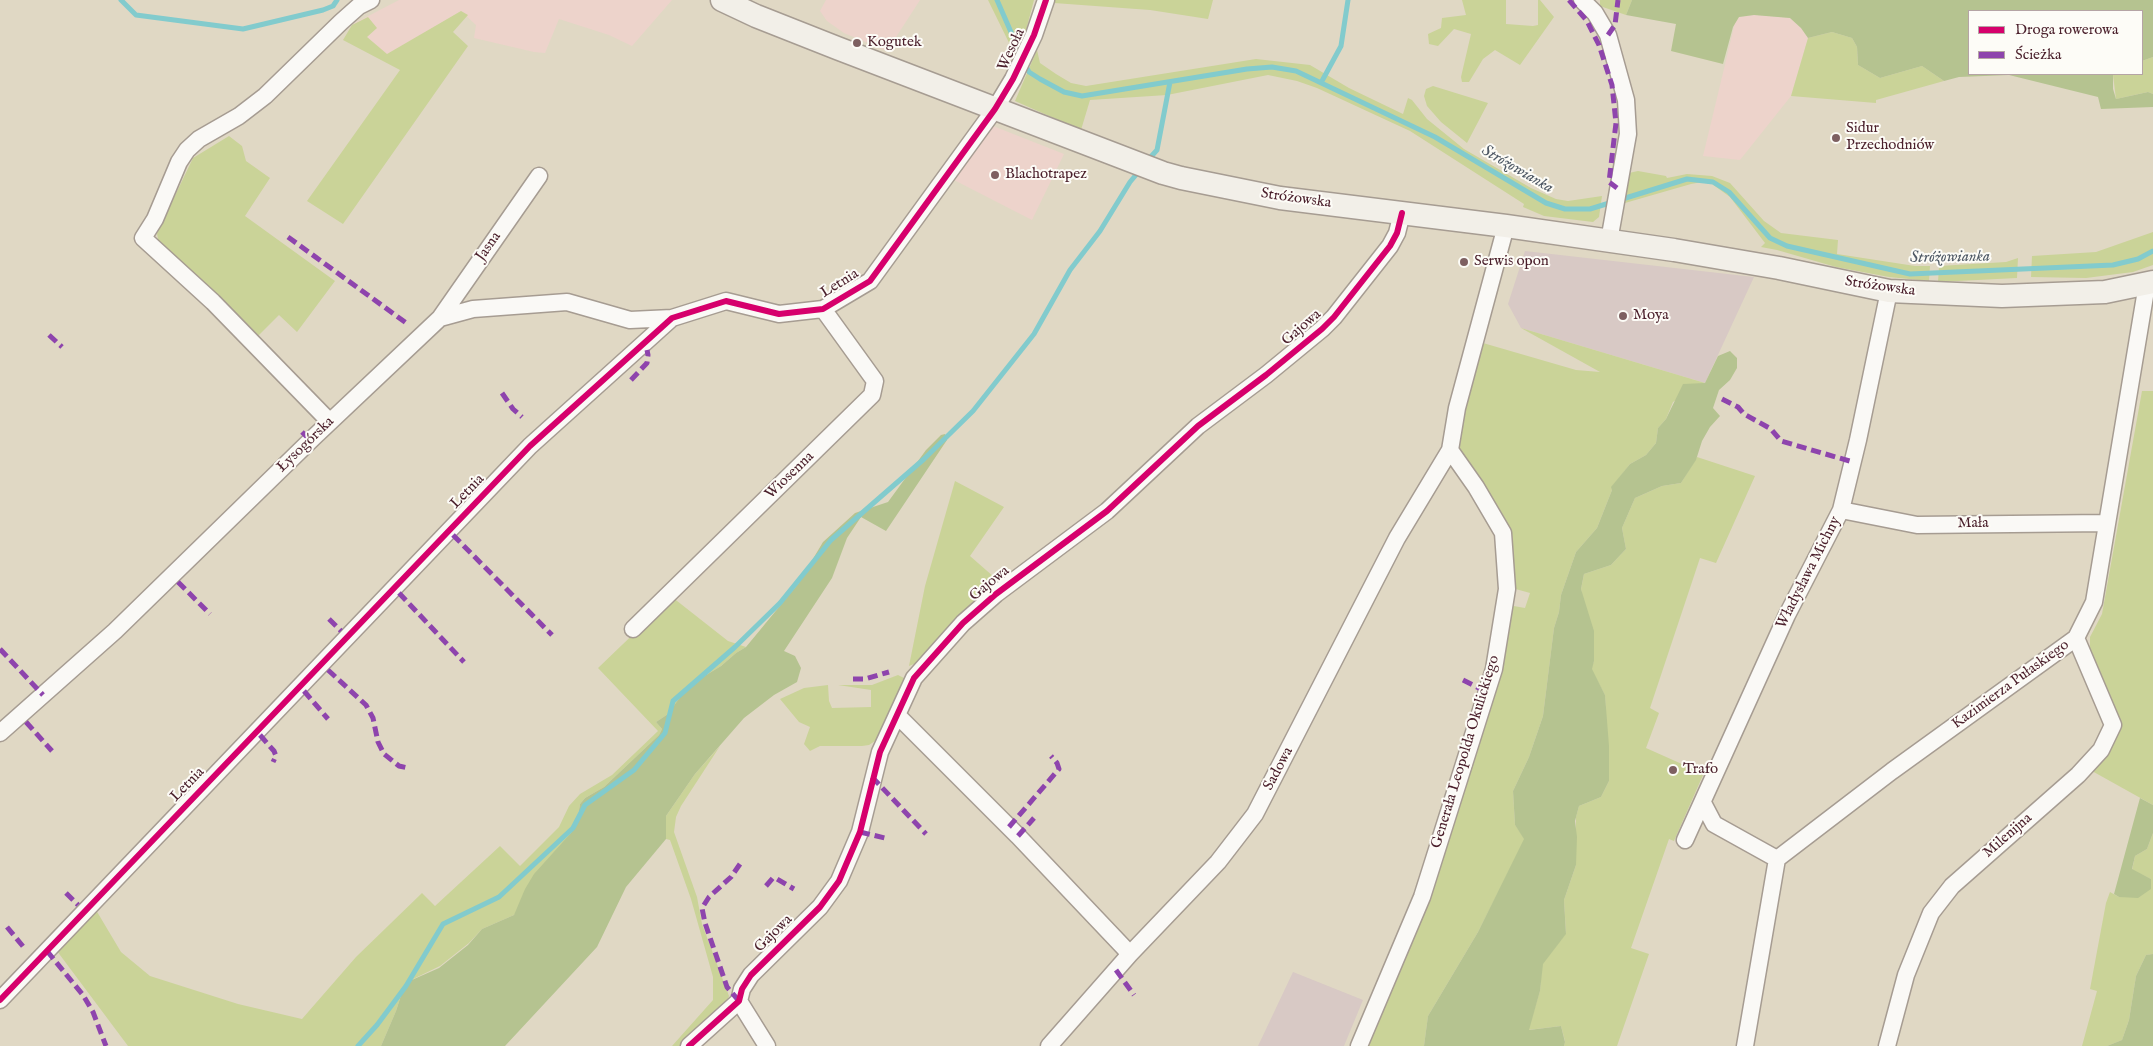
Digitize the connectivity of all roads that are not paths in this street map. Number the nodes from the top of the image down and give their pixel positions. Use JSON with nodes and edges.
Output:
{"nodes":[{"id":1,"x":371,"y":0,"type":"edge"},
{"id":2,"x":722,"y":0,"type":"edge"},
{"id":3,"x":1046,"y":0,"type":"edge"},
{"id":4,"x":1582,"y":0,"type":"edge"},
{"id":5,"x":995,"y":109,"type":"junction"},
{"id":6,"x":539,"y":176,"type":"dead end"},
{"id":7,"x":1402,"y":213,"type":"junction"},
{"id":8,"x":1506,"y":226,"type":"junction"},
{"id":9,"x":1609,"y":242,"type":"junction"},
{"id":10,"x":2150,"y":283,"type":"edge"},
{"id":11,"x":1889,"y":291,"type":"junction"},
{"id":12,"x":823,"y":310,"type":"junction"},
{"id":13,"x":440,"y":318,"type":"junction"},
{"id":14,"x":672,"y":318,"type":"junction"},
{"id":15,"x":330,"y":422,"type":"junction"},
{"id":16,"x":1450,"y":450,"type":"junction"},
{"id":17,"x":1841,"y":510,"type":"junction"},
{"id":18,"x":2106,"y":523,"type":"junction"},
{"id":19,"x":633,"y":629,"type":"dead end"},
{"id":20,"x":2076,"y":638,"type":"junction"},
{"id":21,"x":897,"y":715,"type":"junction"},
{"id":22,"x":0,"y":733,"type":"edge"},
{"id":23,"x":1703,"y":803,"type":"junction"},
{"id":24,"x":1685,"y":840,"type":"dead end"},
{"id":25,"x":1777,"y":859,"type":"junction"},
{"id":26,"x":1130,"y":954,"type":"junction"},
{"id":27,"x":0,"y":1000,"type":"edge"},
{"id":28,"x":739,"y":1002,"type":"junction"},
{"id":29,"x":689,"y":1046,"type":"edge"},
{"id":30,"x":767,"y":1046,"type":"edge"},
{"id":31,"x":1048,"y":1046,"type":"edge"},
{"id":32,"x":1359,"y":1046,"type":"edge"},
{"id":33,"x":1745,"y":1046,"type":"edge"},
{"id":34,"x":1887,"y":1046,"type":"edge"}],
"edges":[{"from":1,"to":15,"type":"street"},
{"from":2,"to":5,"type":"main road","name":"Stróżowska"},
{"from":3,"to":5,"type":"street","name":"Wesoła"},
{"from":4,"to":9,"type":"street"},
{"from":5,"to":7,"type":"main road","name":"Stróżowska"},
{"from":5,"to":12,"type":"street","name":"Letnia"},
{"from":6,"to":13,"type":"street","name":"Jasna"},
{"from":7,"to":8,"type":"main road","name":"Stróżowska"},
{"from":7,"to":21,"type":"street","name":"Gajowa"},
{"from":8,"to":9,"type":"main road","name":"Stróżowska"},
{"from":8,"to":16,"type":"street"},
{"from":9,"to":11,"type":"main road","name":"Stróżowska"},
{"from":10,"to":11,"type":"main road","name":"Stróżowska"},
{"from":10,"to":18,"type":"street","name":"Kazimierza Pułaskiego"},
{"from":11,"to":17,"type":"street","name":"Władysława Michny"},
{"from":12,"to":14,"type":"street","name":"Letnia"},
{"from":12,"to":19,"type":"street","name":"Wiosenna"},
{"from":13,"to":14,"type":"street","name":"Łysogórska"},
{"from":13,"to":15,"type":"street","name":"Łysogórska"},
{"from":14,"to":27,"type":"street","name":"Letnia"},
{"from":15,"to":22,"type":"street","name":"Łysogórska"},
{"from":16,"to":26,"type":"street","name":"Sadowa"},
{"from":16,"to":32,"type":"street","name":"Generała Leopolda Okulickiego"},
{"from":17,"to":18,"type":"street","name":"Mała"},
{"from":17,"to":23,"type":"street","name":"Władysława Michny"},
{"from":18,"to":20,"type":"street","name":"Kazimierza Pułaskiego"},
{"from":20,"to":25,"type":"street","name":"Kazimierza Pułaskiego"},
{"from":20,"to":34,"type":"street","name":"Milenijna"},
{"from":21,"to":26,"type":"street"},
{"from":21,"to":28,"type":"street","name":"Gajowa"},
{"from":23,"to":24,"type":"street","name":"Władysława Michny"},
{"from":23,"to":25,"type":"street"},
{"from":25,"to":33,"type":"street"},
{"from":26,"to":31,"type":"street","name":"Sadowa"},
{"from":28,"to":29,"type":"street","name":"Gajowa"},
{"from":28,"to":30,"type":"street"}]}
